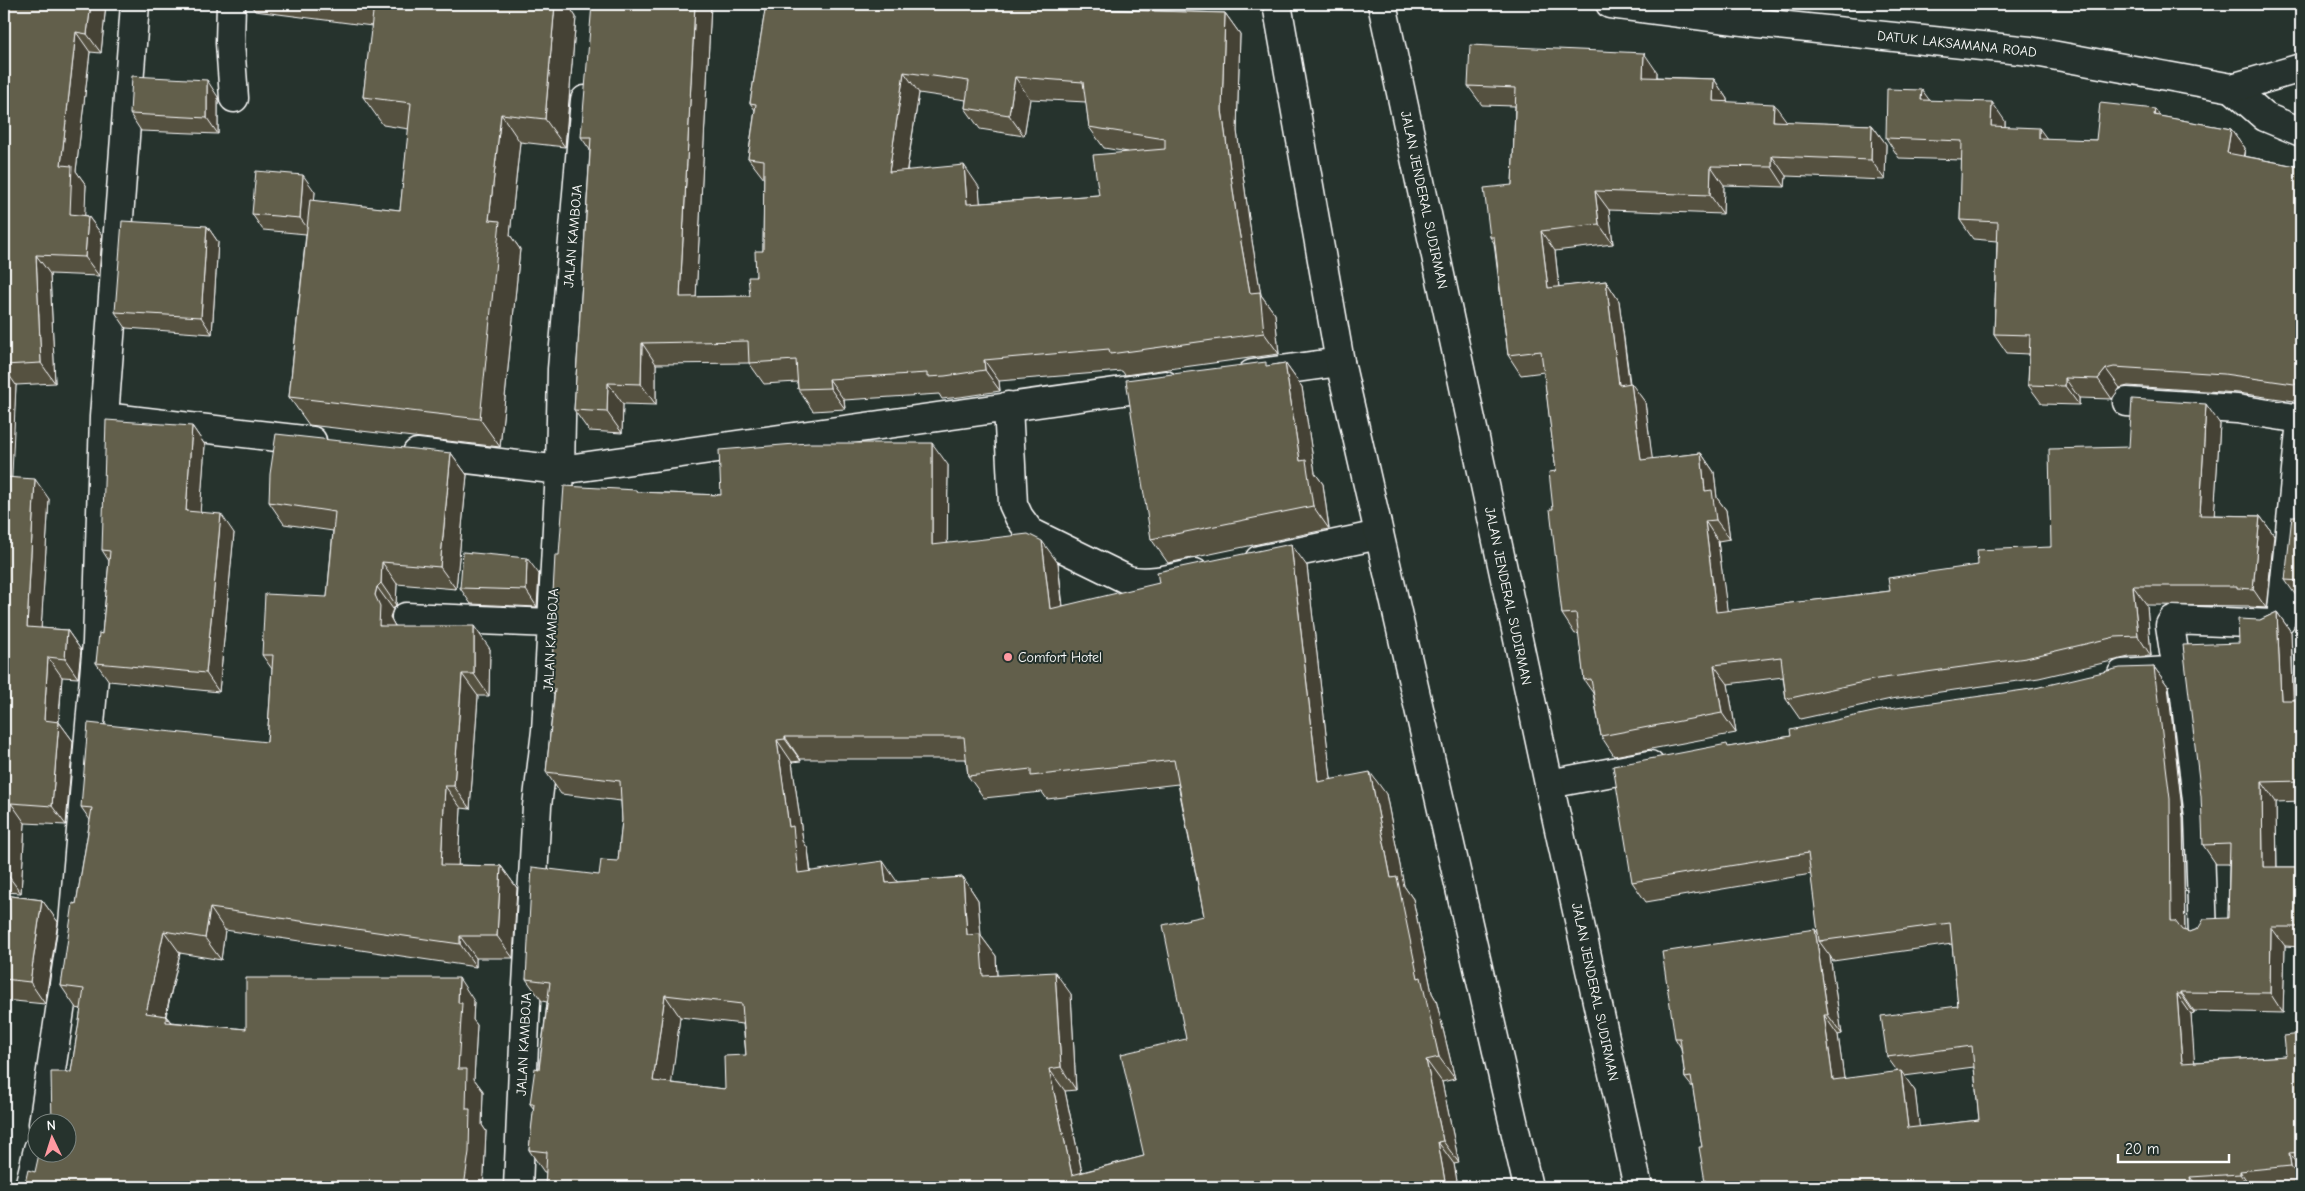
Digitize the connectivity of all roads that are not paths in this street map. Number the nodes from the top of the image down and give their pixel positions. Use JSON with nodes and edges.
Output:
{"nodes":[{"id":1,"x":135,"y":4,"type":"edge"},
{"id":2,"x":231,"y":4,"type":"edge"},
{"id":3,"x":1277,"y":4,"type":"edge"},
{"id":4,"x":1382,"y":4,"type":"edge"},
{"id":5,"x":1610,"y":4,"type":"edge"},
{"id":6,"x":2301,"y":68,"type":"edge"},
{"id":7,"x":587,"y":73,"type":"edge"},
{"id":8,"x":2232,"y":88,"type":"junction"},
{"id":9,"x":234,"y":98,"type":"dead end"},
{"id":10,"x":2301,"y":132,"type":"edge"},
{"id":11,"x":1340,"y":362,"type":"junction"},
{"id":12,"x":1223,"y":378,"type":"edge"},
{"id":13,"x":1193,"y":381,"type":"edge"},
{"id":14,"x":2127,"y":402,"type":"dead end"},
{"id":15,"x":1008,"y":406,"type":"junction"},
{"id":16,"x":104,"y":417,"type":"junction"},
{"id":17,"x":2301,"y":420,"type":"edge"},
{"id":18,"x":342,"y":444,"type":"edge"},
{"id":19,"x":391,"y":450,"type":"edge"},
{"id":20,"x":560,"y":470,"type":"junction"},
{"id":21,"x":1379,"y":535,"type":"junction"},
{"id":22,"x":406,"y":617,"type":"dead end"},
{"id":23,"x":552,"y":623,"type":"junction"},
{"id":24,"x":2182,"y":670,"type":"junction"},
{"id":25,"x":2096,"y":680,"type":"edge"},
{"id":26,"x":1676,"y":760,"type":"edge"},
{"id":27,"x":1549,"y":784,"type":"junction"},
{"id":28,"x":2203,"y":936,"type":"edge"},
{"id":29,"x":44,"y":1114,"type":"edge"},
{"id":30,"x":34,"y":1164,"type":"edge"},
{"id":31,"x":29,"y":1187,"type":"edge"},
{"id":32,"x":518,"y":1187,"type":"edge"},
{"id":33,"x":1528,"y":1187,"type":"edge"},
{"id":34,"x":1638,"y":1187,"type":"edge"}],
"edges":[{"from":1,"to":16,"type":"main road"},
{"from":2,"to":9,"type":"main road"},
{"from":3,"to":11,"type":"main road"},
{"from":4,"to":27,"type":"main road","name":"JALAN JENDERAL SUDIRMAN"},
{"from":5,"to":8,"type":"main road","name":"DATUK LAKSAMANA ROAD"},
{"from":6,"to":8,"type":"main road","name":"DATUK LAKSAMANA ROAD"},
{"from":7,"to":20,"type":"main road","name":"JALAN KAMBOJA"},
{"from":8,"to":10,"type":"main road"},
{"from":11,"to":12,"type":"main road"},
{"from":11,"to":21,"type":"main road"},
{"from":13,"to":15,"type":"main road"},
{"from":14,"to":17,"type":"main road"},
{"from":15,"to":20,"type":"main road"},
{"from":15,"to":21,"type":"main road"},
{"from":16,"to":18,"type":"main road"},
{"from":16,"to":29,"type":"main road"},
{"from":17,"to":24,"type":"main road"},
{"from":19,"to":20,"type":"main road"},
{"from":20,"to":23,"type":"main road","name":"JALAN KAMBOJA"},
{"from":21,"to":33,"type":"main road"},
{"from":22,"to":23,"type":"main road"},
{"from":23,"to":32,"type":"main road","name":"JALAN KAMBOJA"},
{"from":24,"to":25,"type":"main road"},
{"from":24,"to":28,"type":"main road"},
{"from":26,"to":27,"type":"main road"},
{"from":27,"to":34,"type":"main road","name":"JALAN JENDERAL SUDIRMAN"},
{"from":30,"to":31,"type":"main road"}]}
